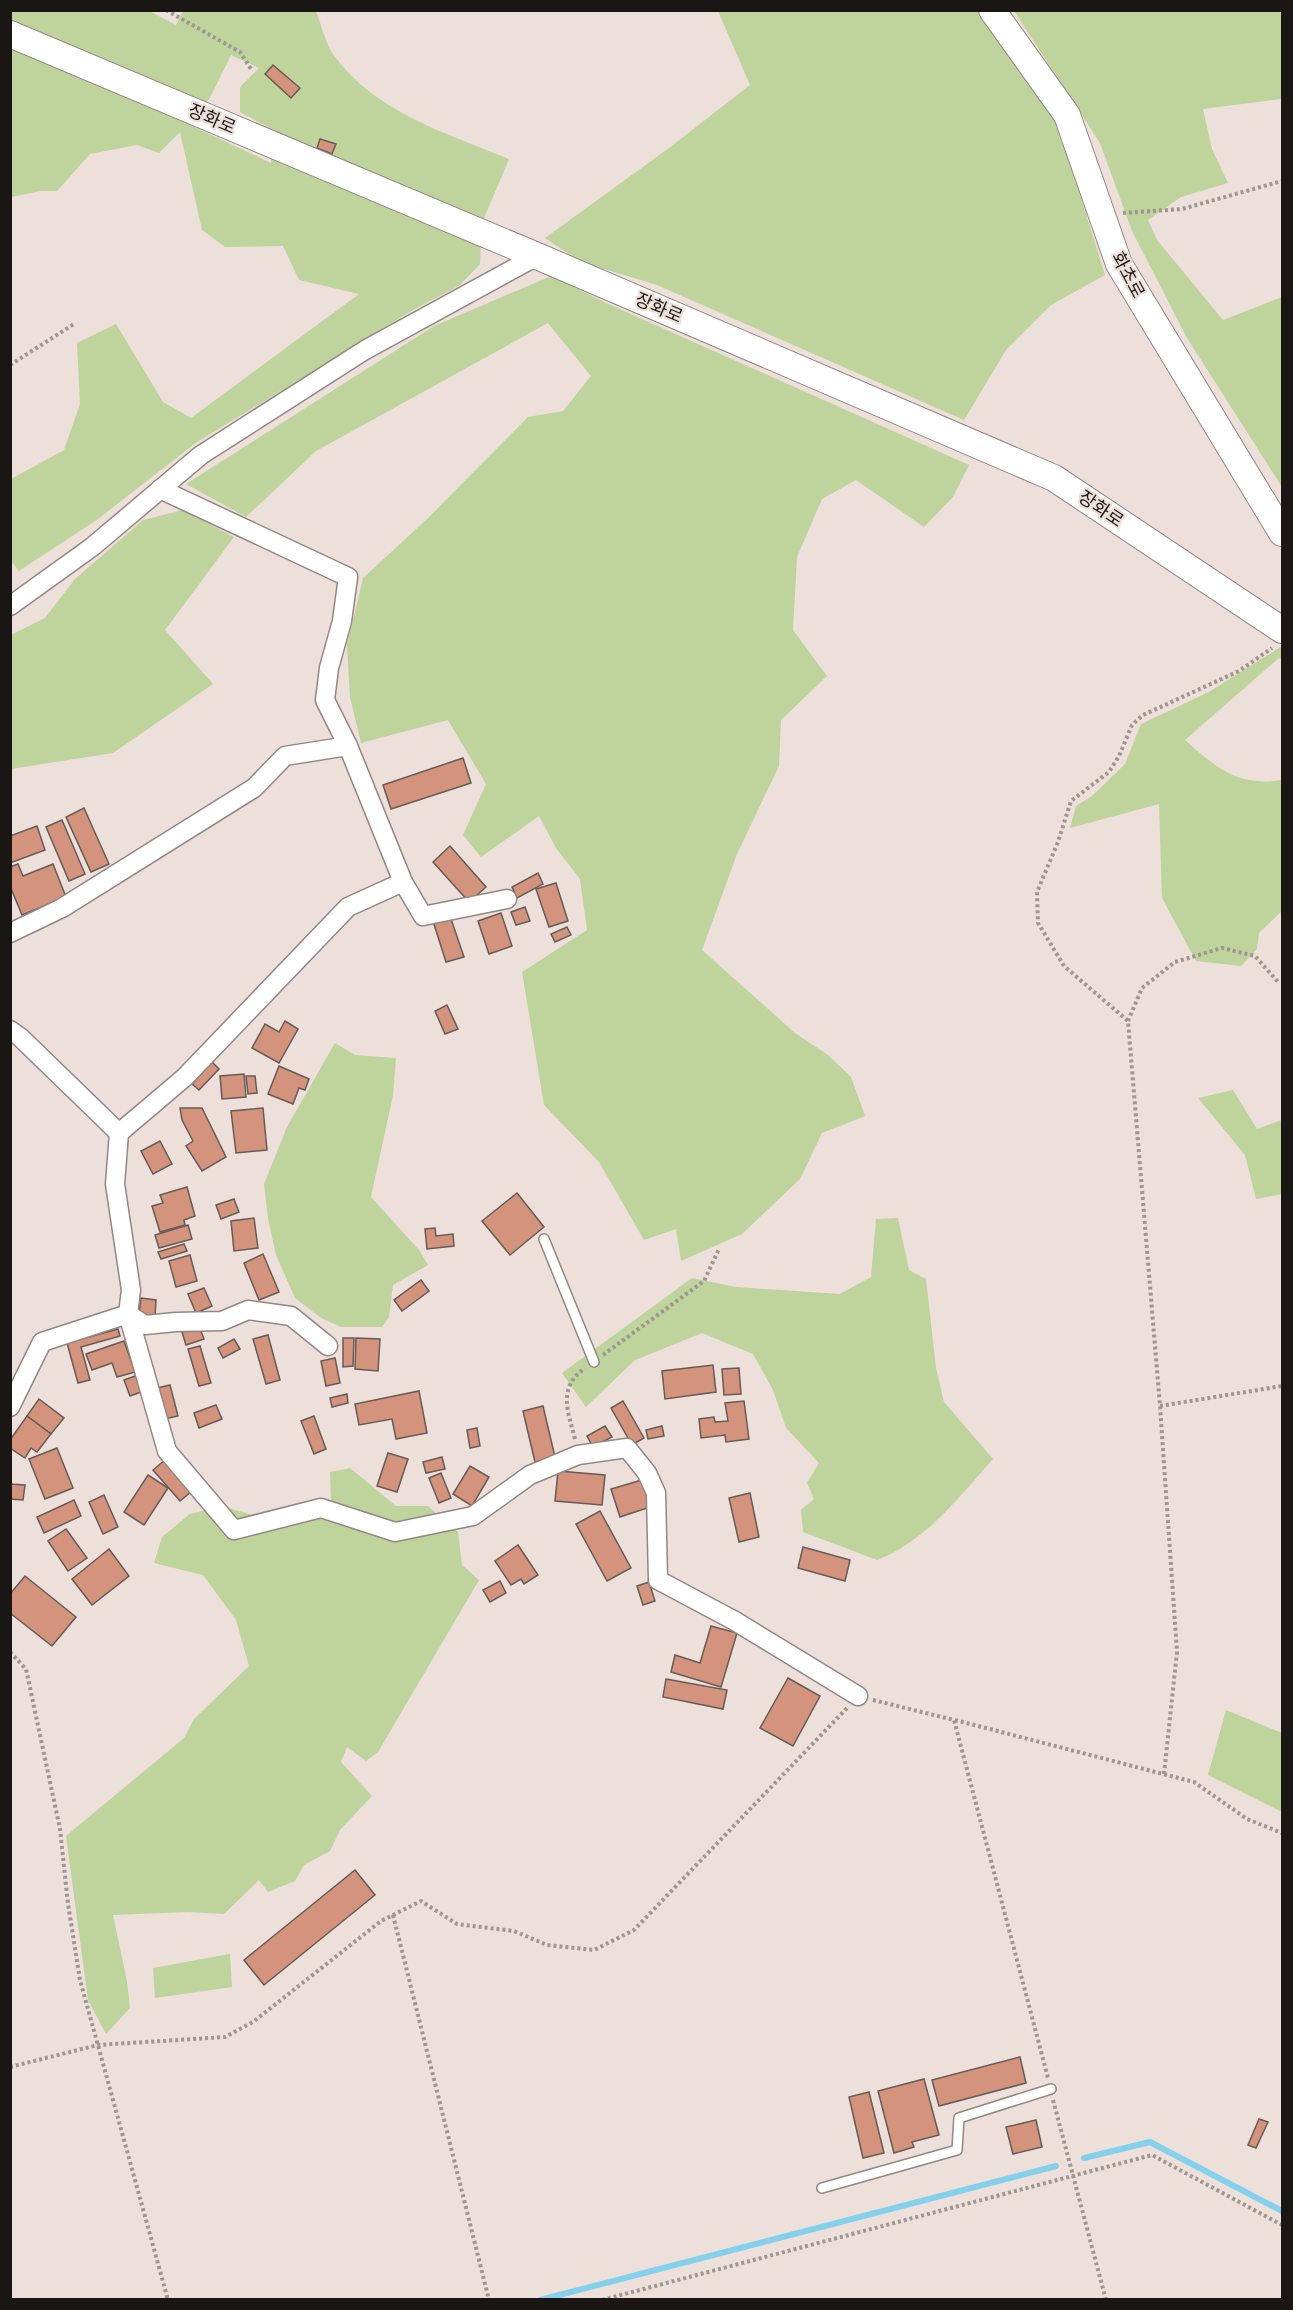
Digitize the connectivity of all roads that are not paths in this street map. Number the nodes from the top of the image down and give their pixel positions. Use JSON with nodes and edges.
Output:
{"nodes":[{"id":1,"x":992,"y":10,"type":"edge"},
{"id":2,"x":10,"y":34,"type":"edge"},
{"id":3,"x":537,"y":256,"type":"junction"},
{"id":4,"x":160,"y":489,"type":"junction"},
{"id":5,"x":1282,"y":533,"type":"edge"},
{"id":6,"x":10,"y":606,"type":"edge"},
{"id":7,"x":1278,"y":638,"type":"edge"},
{"id":8,"x":348,"y":746,"type":"junction"},
{"id":9,"x":403,"y":882,"type":"junction"},
{"id":10,"x":507,"y":899,"type":"dead end"},
{"id":11,"x":10,"y":933,"type":"edge"},
{"id":12,"x":10,"y":1030,"type":"edge"},
{"id":13,"x":118,"y":1134,"type":"junction"},
{"id":14,"x":544,"y":1239,"type":"dead end"},
{"id":15,"x":128,"y":1314,"type":"junction"},
{"id":16,"x":328,"y":1346,"type":"dead end"},
{"id":17,"x":594,"y":1362,"type":"road end"},
{"id":18,"x":10,"y":1407,"type":"edge"},
{"id":19,"x":858,"y":1696,"type":"road end"},
{"id":20,"x":1050,"y":2089,"type":"road end"},
{"id":21,"x":822,"y":2188,"type":"dead end"}],
"edges":[{"from":1,"to":5,"type":"street","name":"화초로"},
{"from":2,"to":3,"type":"street","name":"장화로"},
{"from":3,"to":4,"type":"street"},
{"from":3,"to":7,"type":"street","name":"장화로"},
{"from":4,"to":6,"type":"street"},
{"from":4,"to":8,"type":"street"},
{"from":8,"to":9,"type":"street"},
{"from":8,"to":11,"type":"street"},
{"from":9,"to":10,"type":"street"},
{"from":9,"to":13,"type":"street"},
{"from":12,"to":13,"type":"street"},
{"from":13,"to":15,"type":"street"},
{"from":14,"to":17,"type":"lane"},
{"from":15,"to":16,"type":"street"},
{"from":15,"to":18,"type":"street"},
{"from":15,"to":19,"type":"street"},
{"from":20,"to":21,"type":"lane"}]}
